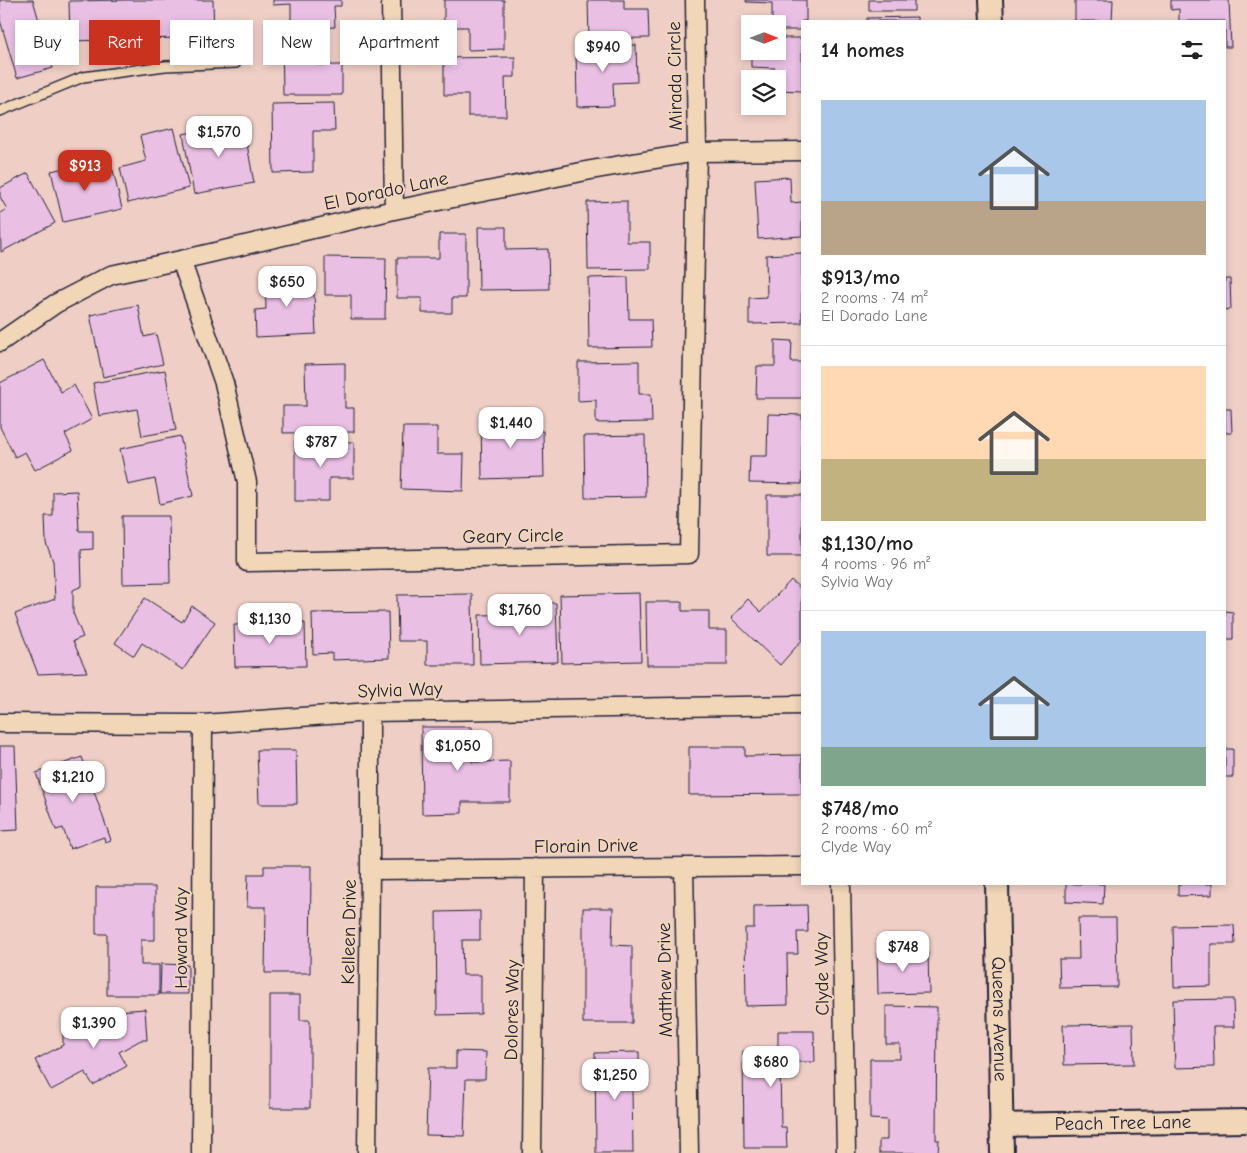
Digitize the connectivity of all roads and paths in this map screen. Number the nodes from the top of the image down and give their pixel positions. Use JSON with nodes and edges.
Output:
{"nodes":[{"id":1,"x":390,"y":0,"type":"edge"},
{"id":2,"x":695,"y":0,"type":"edge"},
{"id":3,"x":992,"y":0,"type":"edge"},
{"id":4,"x":992,"y":20,"type":"edge"},
{"id":5,"x":189,"y":65,"type":"edge"},
{"id":6,"x":0,"y":111,"type":"edge"},
{"id":7,"x":697,"y":152,"type":"junction"},
{"id":8,"x":801,"y":152,"type":"edge"},
{"id":9,"x":394,"y":210,"type":"junction"},
{"id":10,"x":181,"y":260,"type":"junction"},
{"id":11,"x":0,"y":342,"type":"edge"},
{"id":12,"x":801,"y":705,"type":"edge"},
{"id":13,"x":370,"y":712,"type":"junction"},
{"id":14,"x":0,"y":723,"type":"edge"},
{"id":15,"x":202,"y":724,"type":"junction"},
{"id":16,"x":801,"y":866,"type":"edge"},
{"id":17,"x":684,"y":867,"type":"junction"},
{"id":18,"x":534,"y":868,"type":"junction"},
{"id":19,"x":370,"y":870,"type":"junction"},
{"id":20,"x":841,"y":885,"type":"edge"},
{"id":21,"x":997,"y":885,"type":"edge"},
{"id":22,"x":1247,"y":1121,"type":"edge"},
{"id":23,"x":1001,"y":1124,"type":"junction"},
{"id":24,"x":201,"y":1153,"type":"edge"},
{"id":25,"x":367,"y":1153,"type":"edge"},
{"id":26,"x":532,"y":1153,"type":"edge"},
{"id":27,"x":689,"y":1153,"type":"edge"},
{"id":28,"x":846,"y":1153,"type":"edge"},
{"id":29,"x":1002,"y":1153,"type":"edge"}],
"edges":[{"from":1,"to":9,"type":"street"},
{"from":2,"to":7,"type":"street","name":"Mirada Circle"},
{"from":3,"to":4,"type":"street"},
{"from":5,"to":6,"type":"lane"},
{"from":7,"to":8,"type":"street","name":"El Dorado Lane"},
{"from":7,"to":9,"type":"street","name":"El Dorado Lane"},
{"from":7,"to":10,"type":"street","name":"Geary Circle"},
{"from":9,"to":10,"type":"street","name":"El Dorado Lane"},
{"from":10,"to":11,"type":"street","name":"El Dorado Lane"},
{"from":12,"to":13,"type":"street","name":"Sylvia Way"},
{"from":13,"to":15,"type":"street","name":"Sylvia Way"},
{"from":13,"to":19,"type":"street","name":"Kelleen Drive"},
{"from":14,"to":15,"type":"street","name":"Sylvia Way"},
{"from":15,"to":24,"type":"street","name":"Howard Way"},
{"from":16,"to":17,"type":"street","name":"Florain Drive"},
{"from":17,"to":18,"type":"street","name":"Florain Drive"},
{"from":17,"to":27,"type":"street","name":"Matthew Drive"},
{"from":18,"to":19,"type":"street","name":"Florain Drive"},
{"from":18,"to":26,"type":"street","name":"Dolores Way"},
{"from":19,"to":25,"type":"street","name":"Kelleen Drive"},
{"from":20,"to":28,"type":"street","name":"Clyde Way"},
{"from":21,"to":23,"type":"street","name":"Queens Avenue"},
{"from":22,"to":23,"type":"street","name":"Peach Tree Lane"},
{"from":23,"to":29,"type":"street","name":"Queens Avenue"}]}
